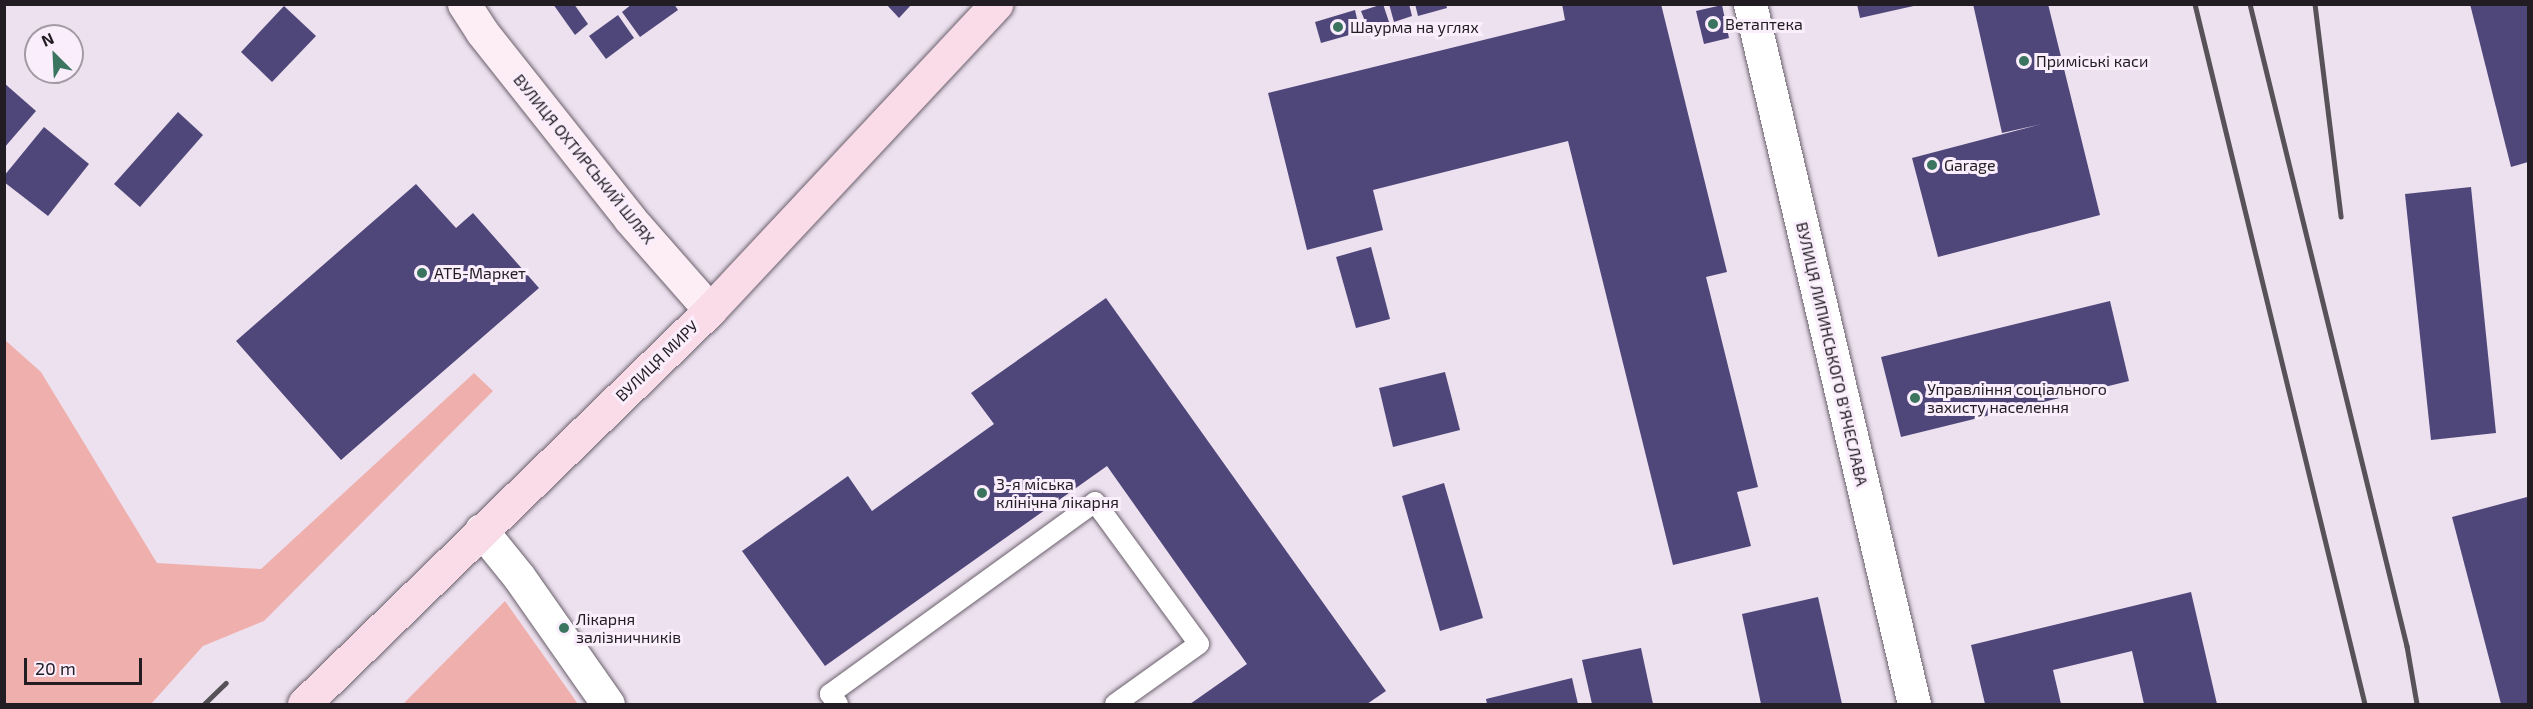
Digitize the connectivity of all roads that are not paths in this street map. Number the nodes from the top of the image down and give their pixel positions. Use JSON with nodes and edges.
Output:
{"nodes":[{"id":1,"x":464,"y":4,"type":"edge"},
{"id":2,"x":996,"y":4,"type":"edge"},
{"id":3,"x":1750,"y":4,"type":"edge"},
{"id":4,"x":710,"y":310,"type":"junction"},
{"id":5,"x":481,"y":530,"type":"junction"},
{"id":6,"x":304,"y":705,"type":"edge"},
{"id":7,"x":608,"y":705,"type":"edge"},
{"id":8,"x":838,"y":705,"type":"edge"},
{"id":9,"x":1115,"y":705,"type":"edge"},
{"id":10,"x":1914,"y":705,"type":"edge"}],
"edges":[{"from":1,"to":4,"type":"main road","name":"ВУЛИЦЯ ОХТИРСЬКИЙ ШЛЯХ"},
{"from":2,"to":4,"type":"main road","name":"ВУЛИЦЯ МИРУ"},
{"from":3,"to":10,"type":"street","name":"ВУЛИЦЯ ЛИПИНСЬКОГО В'ЯЧЕСЛАВА"},
{"from":4,"to":5,"type":"main road","name":"ВУЛИЦЯ МИРУ"},
{"from":5,"to":6,"type":"main road","name":"ВУЛИЦЯ МИРУ"},
{"from":5,"to":7,"type":"street"},
{"from":8,"to":9,"type":"lane"}]}
